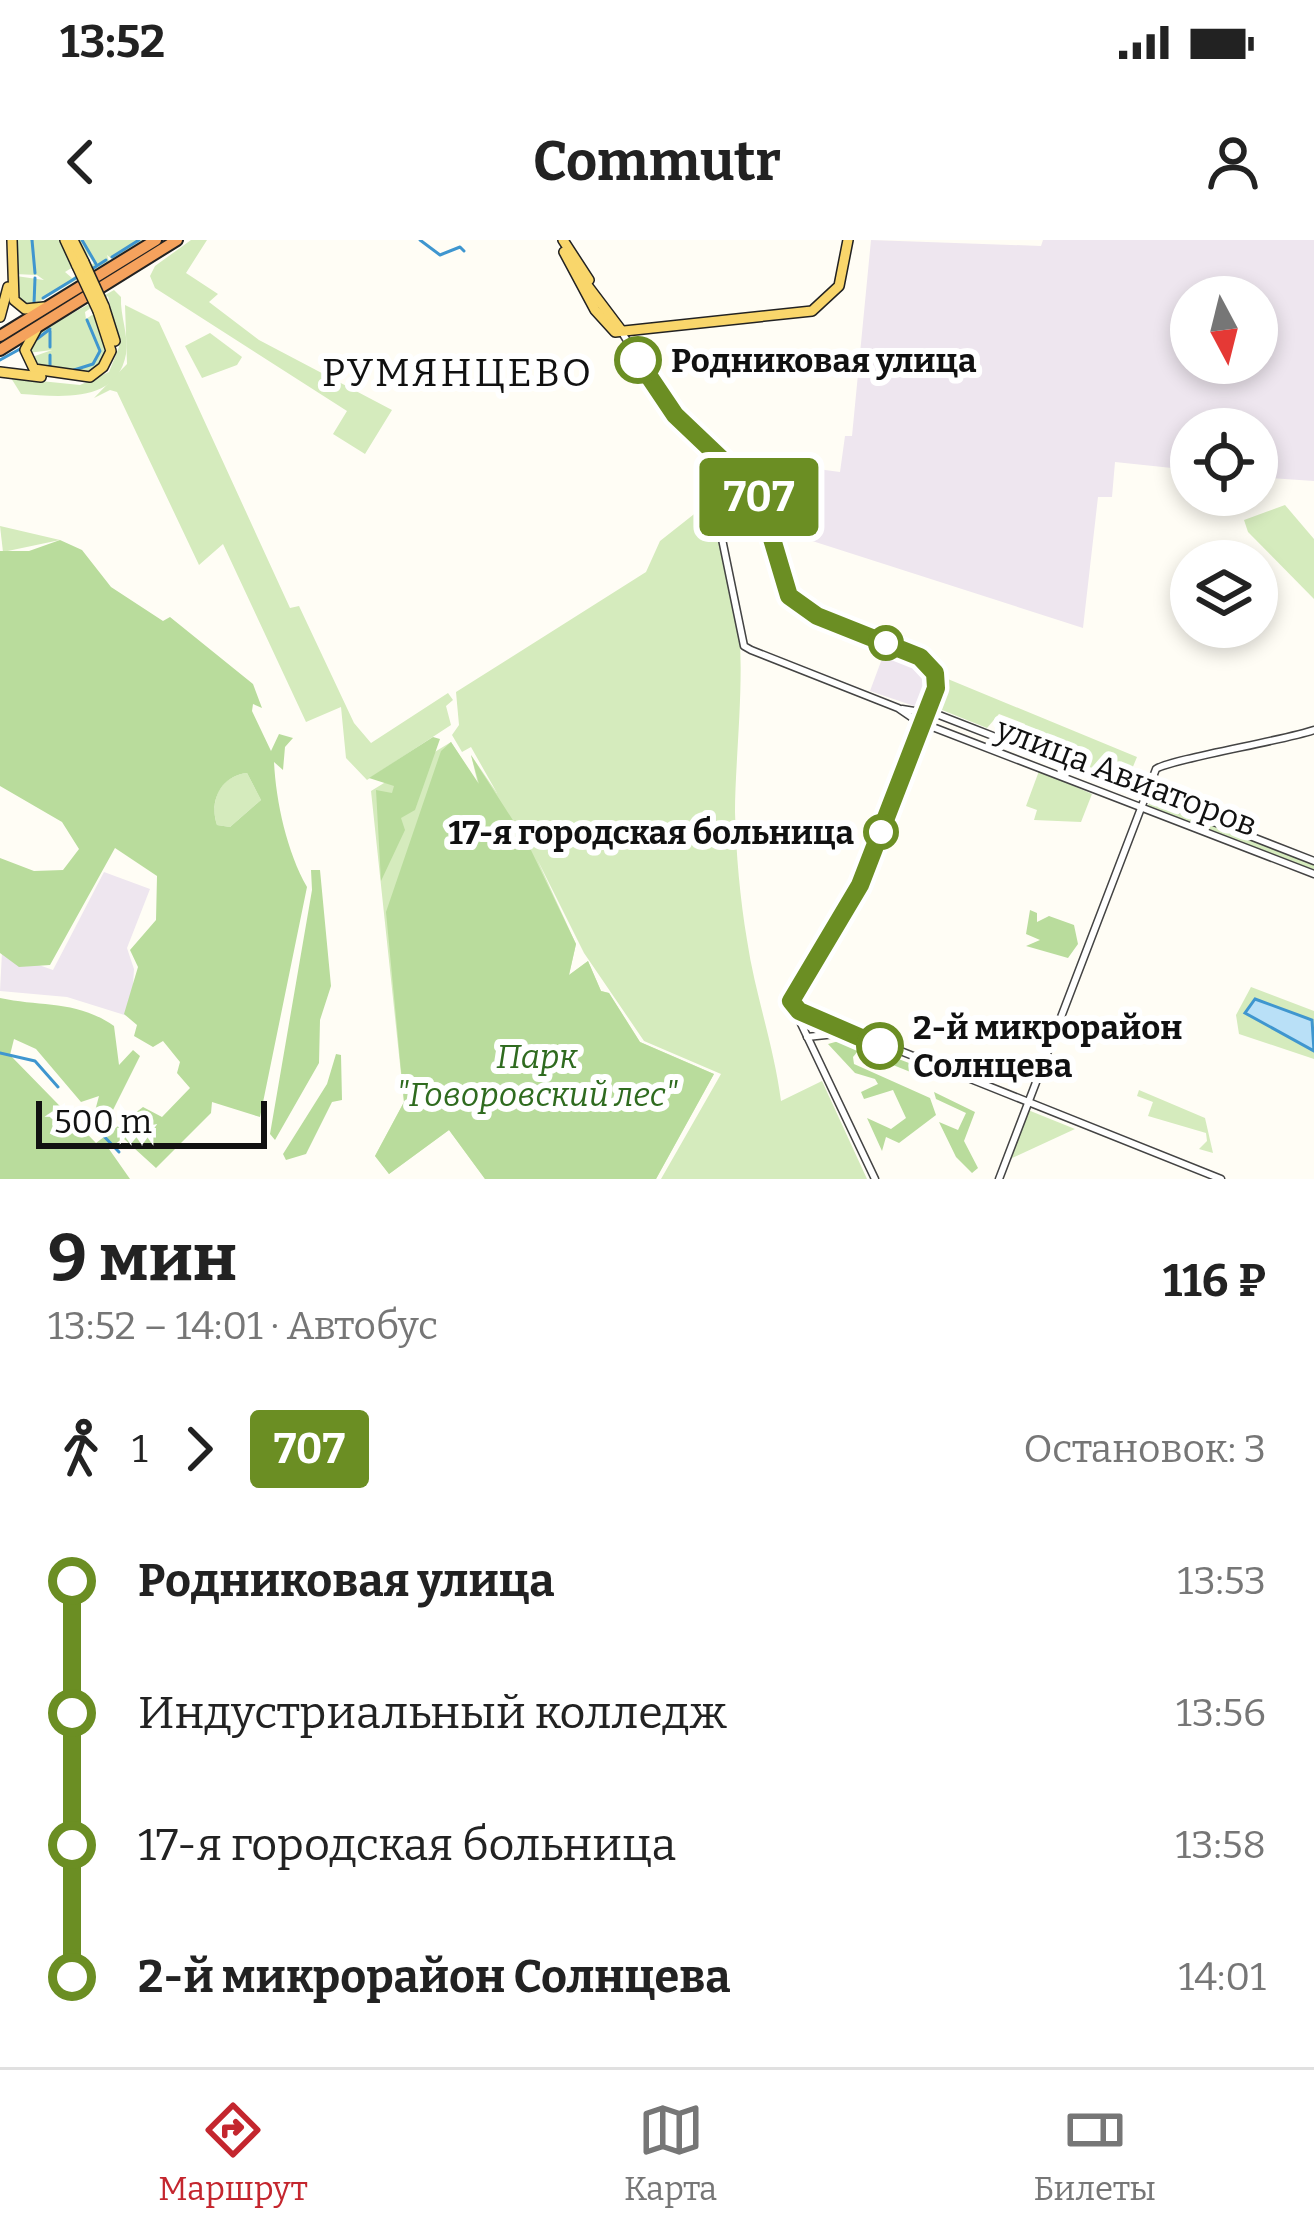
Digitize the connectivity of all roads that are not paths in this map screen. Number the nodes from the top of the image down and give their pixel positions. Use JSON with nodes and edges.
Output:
{"nodes":[{"id":1,"x":10,"y":240,"type":"edge"},
{"id":2,"x":69,"y":240,"type":"edge"},
{"id":3,"x":177,"y":240,"type":"edge"},
{"id":4,"x":848,"y":240,"type":"edge"},
{"id":5,"x":150,"y":243,"type":"edge"},
{"id":6,"x":561,"y":244,"type":"edge"},
{"id":7,"x":54,"y":302,"type":"junction"},
{"id":8,"x":101,"y":309,"type":"junction"},
{"id":9,"x":0,"y":316,"type":"edge"},
{"id":10,"x":47,"y":320,"type":"junction"},
{"id":11,"x":621,"y":330,"type":"junction"},
{"id":12,"x":0,"y":335,"type":"edge"},
{"id":13,"x":0,"y":350,"type":"edge"},
{"id":14,"x":0,"y":372,"type":"edge"},
{"id":15,"x":699,"y":506,"type":"dead end"},
{"id":16,"x":898,"y":708,"type":"junction"},
{"id":17,"x":927,"y":711,"type":"junction"},
{"id":18,"x":923,"y":722,"type":"junction"},
{"id":19,"x":1314,"y":730,"type":"edge"},
{"id":20,"x":1144,"y":794,"type":"junction"},
{"id":21,"x":1140,"y":806,"type":"junction"},
{"id":22,"x":1314,"y":861,"type":"edge"},
{"id":23,"x":1314,"y":874,"type":"edge"},
{"id":24,"x":794,"y":1008,"type":"junction"},
{"id":25,"x":812,"y":1018,"type":"junction"},
{"id":26,"x":799,"y":1020,"type":"junction"},
{"id":27,"x":849,"y":1034,"type":"junction"},
{"id":28,"x":807,"y":1037,"type":"junction"},
{"id":29,"x":820,"y":1037,"type":"junction"},
{"id":30,"x":812,"y":1048,"type":"junction"},
{"id":31,"x":1026,"y":1103,"type":"junction"},
{"id":32,"x":998,"y":1175,"type":"edge"},
{"id":33,"x":875,"y":1179,"type":"edge"},
{"id":34,"x":1221,"y":1179,"type":"edge"}],
"edges":[{"from":1,"to":7,"type":"main road"},
{"from":1,"to":9,"type":"main road"},
{"from":2,"to":8,"type":"main road","bridge":true},
{"from":3,"to":10,"type":"highway"},
{"from":4,"to":11,"type":"main road"},
{"from":5,"to":7,"type":"highway"},
{"from":6,"to":11,"type":"main road"},
{"from":7,"to":12,"type":"highway"},
{"from":8,"to":10,"type":"main road"},
{"from":8,"to":14,"type":"main road"},
{"from":10,"to":13,"type":"highway"},
{"from":11,"to":17,"type":"street"},
{"from":15,"to":16,"type":"street","name":"улица Авиаторов"},
{"from":16,"to":17,"type":"street","name":"улица Авиаторов"},
{"from":16,"to":18,"type":"street","name":"улица Авиаторов"},
{"from":17,"to":18,"type":"street"},
{"from":17,"to":20,"type":"street","name":"улица Авиаторов"},
{"from":18,"to":21,"type":"street","name":"улица Авиаторов"},
{"from":18,"to":24,"type":"street"},
{"from":19,"to":20,"type":"street"},
{"from":20,"to":21,"type":"street"},
{"from":20,"to":22,"type":"street","name":"улица Авиаторов"},
{"from":21,"to":23,"type":"street","name":"улица Авиаторов"},
{"from":21,"to":31,"type":"street"},
{"from":24,"to":25,"type":"street"},
{"from":24,"to":26,"type":"street"},
{"from":25,"to":26,"type":"street"},
{"from":25,"to":27,"type":"street"},
{"from":26,"to":28,"type":"street"},
{"from":27,"to":29,"type":"street"},
{"from":27,"to":31,"type":"street"},
{"from":28,"to":29,"type":"street"},
{"from":28,"to":30,"type":"street"},
{"from":29,"to":30,"type":"street"},
{"from":30,"to":33,"type":"street"},
{"from":31,"to":32,"type":"street"},
{"from":31,"to":34,"type":"street"}]}
